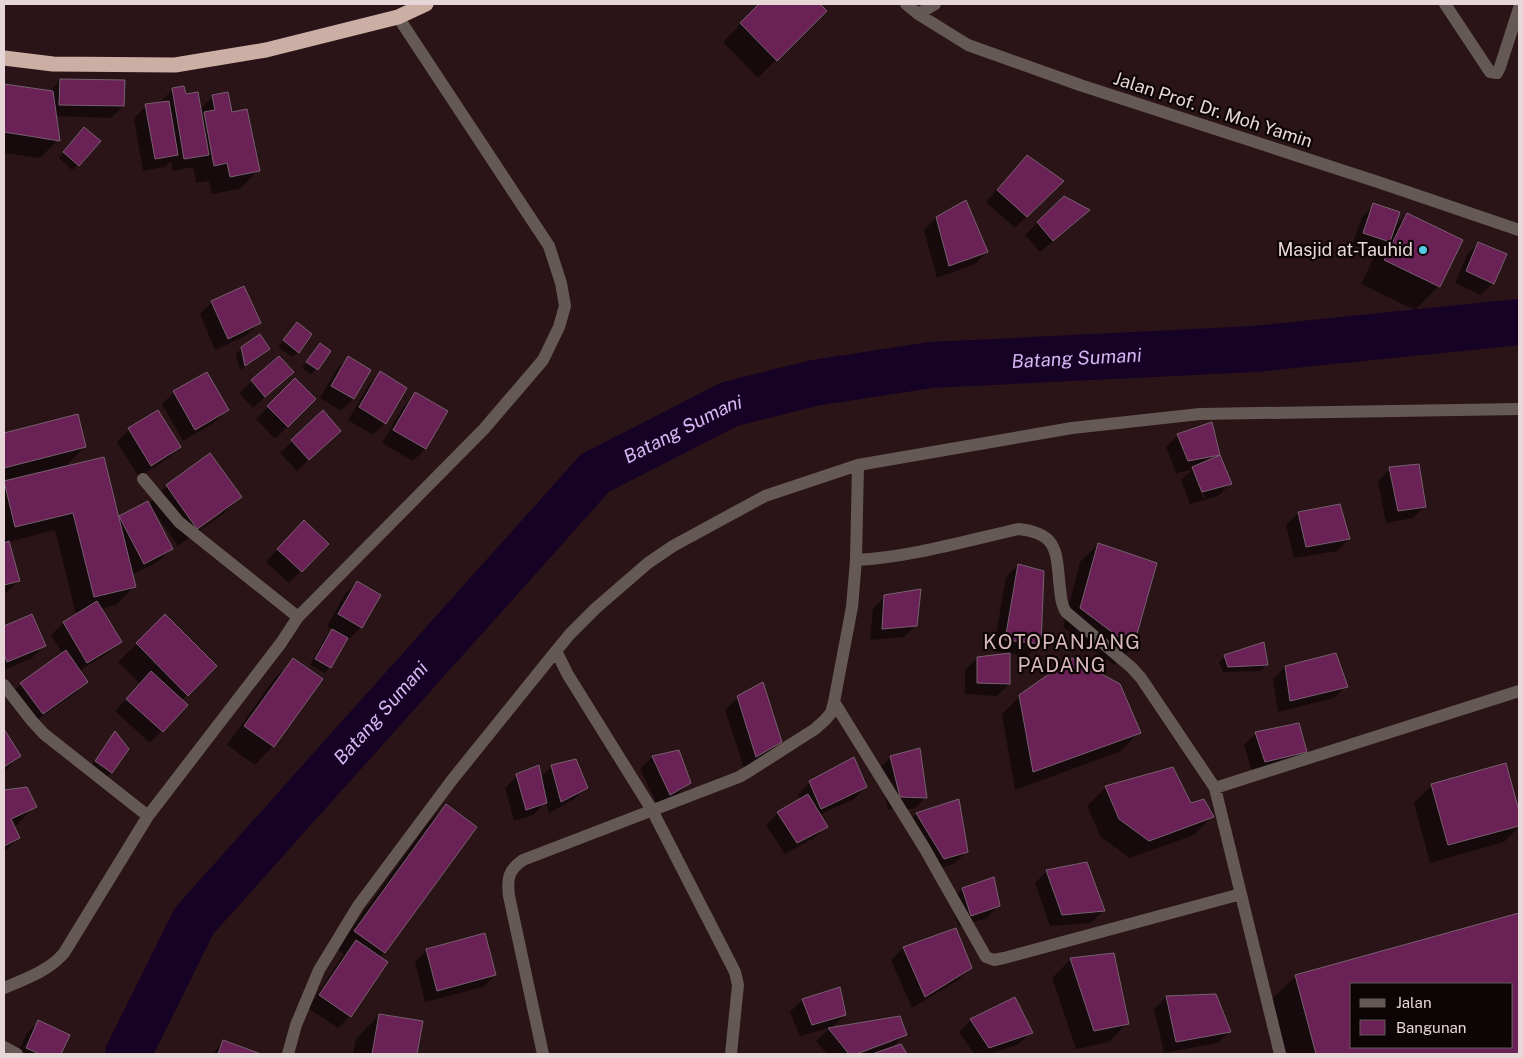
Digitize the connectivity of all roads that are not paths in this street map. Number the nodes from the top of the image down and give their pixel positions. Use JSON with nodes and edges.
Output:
{"nodes":[{"id":1,"x":426,"y":4,"type":"edge"},
{"id":2,"x":906,"y":4,"type":"edge"},
{"id":3,"x":935,"y":4,"type":"edge"},
{"id":4,"x":1445,"y":4,"type":"edge"},
{"id":5,"x":1519,"y":8,"type":"edge"},
{"id":6,"x":918,"y":14,"type":"junction"},
{"id":7,"x":398,"y":17,"type":"junction"},
{"id":8,"x":4,"y":58,"type":"edge"},
{"id":9,"x":1519,"y":230,"type":"edge"},
{"id":10,"x":1519,"y":409,"type":"edge"},
{"id":11,"x":858,"y":465,"type":"junction"},
{"id":12,"x":144,"y":479,"type":"dead end"},
{"id":13,"x":856,"y":560,"type":"junction"},
{"id":14,"x":298,"y":617,"type":"junction"},
{"id":15,"x":556,"y":651,"type":"junction"},
{"id":16,"x":4,"y":685,"type":"edge"},
{"id":17,"x":1519,"y":691,"type":"edge"},
{"id":18,"x":834,"y":702,"type":"junction"},
{"id":19,"x":1215,"y":788,"type":"junction"},
{"id":20,"x":652,"y":810,"type":"junction"},
{"id":21,"x":148,"y":816,"type":"junction"},
{"id":22,"x":1240,"y":894,"type":"junction"},
{"id":23,"x":4,"y":988,"type":"edge"},
{"id":24,"x":4,"y":1047,"type":"edge"},
{"id":25,"x":17,"y":1054,"type":"edge"},
{"id":26,"x":288,"y":1054,"type":"edge"},
{"id":27,"x":543,"y":1054,"type":"edge"},
{"id":28,"x":731,"y":1054,"type":"edge"},
{"id":29,"x":1280,"y":1054,"type":"edge"}],
"edges":[{"from":1,"to":7,"type":"highway"},
{"from":2,"to":6,"type":"street","name":"Jalan Prof. Dr. Moh Yamin"},
{"from":3,"to":6,"type":"street"},
{"from":4,"to":5,"type":"street"},
{"from":6,"to":9,"type":"street","name":"Jalan Prof. Dr. Moh Yamin"},
{"from":7,"to":8,"type":"highway"},
{"from":7,"to":14,"type":"street"},
{"from":10,"to":11,"type":"street"},
{"from":11,"to":13,"type":"street"},
{"from":11,"to":15,"type":"street"},
{"from":12,"to":14,"type":"street"},
{"from":13,"to":18,"type":"street"},
{"from":13,"to":19,"type":"street"},
{"from":14,"to":21,"type":"street"},
{"from":15,"to":20,"type":"street"},
{"from":15,"to":26,"type":"street"},
{"from":16,"to":21,"type":"street"},
{"from":17,"to":19,"type":"street"},
{"from":18,"to":20,"type":"street"},
{"from":18,"to":22,"type":"street"},
{"from":19,"to":22,"type":"street"},
{"from":20,"to":27,"type":"street"},
{"from":20,"to":28,"type":"street"},
{"from":21,"to":23,"type":"street"},
{"from":22,"to":29,"type":"street"},
{"from":24,"to":25,"type":"street"}]}
